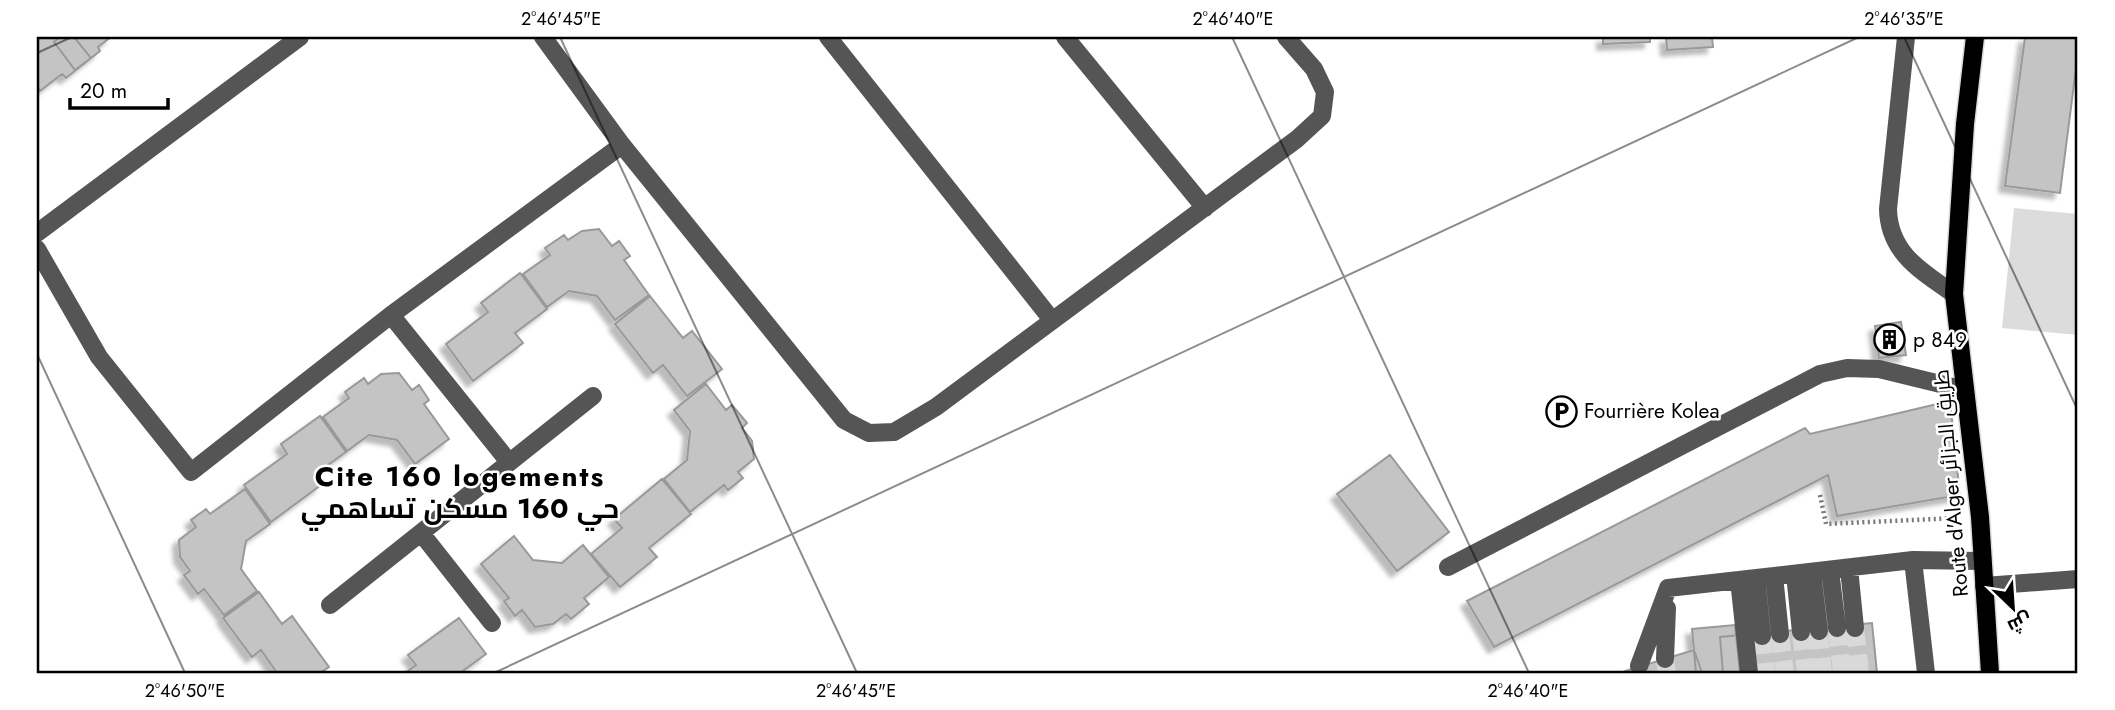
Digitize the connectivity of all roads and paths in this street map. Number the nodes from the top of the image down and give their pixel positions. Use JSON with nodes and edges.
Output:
{"nodes":[{"id":1,"x":300,"y":37,"type":"edge"},
{"id":2,"x":544,"y":37,"type":"edge"},
{"id":3,"x":828,"y":37,"type":"edge"},
{"id":4,"x":1065,"y":37,"type":"edge"},
{"id":5,"x":1286,"y":37,"type":"edge"},
{"id":6,"x":1906,"y":37,"type":"edge"},
{"id":7,"x":1975,"y":37,"type":"edge"},
{"id":8,"x":622,"y":145,"type":"junction"},
{"id":9,"x":1205,"y":208,"type":"junction"},
{"id":10,"x":37,"y":233,"type":"edge"},
{"id":11,"x":37,"y":249,"type":"edge"},
{"id":12,"x":1954,"y":294,"type":"junction"},
{"id":13,"x":391,"y":315,"type":"junction"},
{"id":14,"x":1052,"y":320,"type":"junction"},
{"id":15,"x":1965,"y":390,"type":"junction"},
{"id":16,"x":593,"y":396,"type":"dead end"},
{"id":17,"x":509,"y":462,"type":"junction"},
{"id":18,"x":1820,"y":495,"type":"dead end"},
{"id":19,"x":1980,"y":517,"type":"junction"},
{"id":20,"x":421,"y":533,"type":"junction"},
{"id":21,"x":1913,"y":560,"type":"junction"},
{"id":22,"x":1981,"y":561,"type":"junction"},
{"id":23,"x":1448,"y":567,"type":"dead end"},
{"id":24,"x":1849,"y":568,"type":"junction"},
{"id":25,"x":1812,"y":572,"type":"junction"},
{"id":26,"x":1756,"y":578,"type":"junction"},
{"id":27,"x":2078,"y":579,"type":"edge"},
{"id":28,"x":1984,"y":586,"type":"junction"},
{"id":29,"x":1667,"y":591,"type":"junction"},
{"id":30,"x":330,"y":605,"type":"dead end"},
{"id":31,"x":492,"y":623,"type":"dead end"},
{"id":32,"x":1855,"y":628,"type":"tunnel mouth"},
{"id":33,"x":1771,"y":635,"type":"tunnel mouth"},
{"id":34,"x":1665,"y":659,"type":"tunnel mouth"},
{"id":35,"x":1639,"y":666,"type":"dead end"},
{"id":36,"x":1749,"y":673,"type":"edge"},
{"id":37,"x":1926,"y":673,"type":"edge"},
{"id":38,"x":1990,"y":673,"type":"edge"}],
"edges":[{"from":1,"to":10,"type":"street"},
{"from":2,"to":8,"type":"street"},
{"from":3,"to":14,"type":"street"},
{"from":4,"to":9,"type":"street"},
{"from":5,"to":9,"type":"street"},
{"from":6,"to":12,"type":"street"},
{"from":7,"to":12,"type":"main road","name":"Route d'Alger طريق الجزائر"},
{"from":8,"to":13,"type":"street"},
{"from":8,"to":14,"type":"street"},
{"from":9,"to":14,"type":"street"},
{"from":11,"to":13,"type":"street"},
{"from":12,"to":15,"type":"main road","name":"Route d'Alger طريق الجزائر"},
{"from":13,"to":17,"type":"street"},
{"from":15,"to":19,"type":"main road","name":"Route d'Alger طريق الجزائر"},
{"from":15,"to":23,"type":"street"},
{"from":16,"to":17,"type":"street"},
{"from":17,"to":20,"type":"street"},
{"from":18,"to":19,"type":"path"},
{"from":19,"to":22,"type":"main road","name":"Route d'Alger طريق الجزائر"},
{"from":20,"to":30,"type":"street"},
{"from":20,"to":31,"type":"street"},
{"from":21,"to":22,"type":"street"},
{"from":21,"to":24,"type":"street"},
{"from":21,"to":37,"type":"street"},
{"from":22,"to":28,"type":"main road","name":"Route d'Alger طريق الجزائر"},
{"from":24,"to":25,"type":"street"},
{"from":24,"to":32,"type":"street"},
{"from":25,"to":25,"type":"street"},
{"from":25,"to":26,"type":"street"},
{"from":26,"to":29,"type":"street"},
{"from":26,"to":33,"type":"street"},
{"from":26,"to":36,"type":"street"},
{"from":27,"to":28,"type":"street"},
{"from":28,"to":38,"type":"main road","name":"Route d'Alger طريق الجزائر"},
{"from":29,"to":34,"type":"street"},
{"from":29,"to":35,"type":"street"}]}
